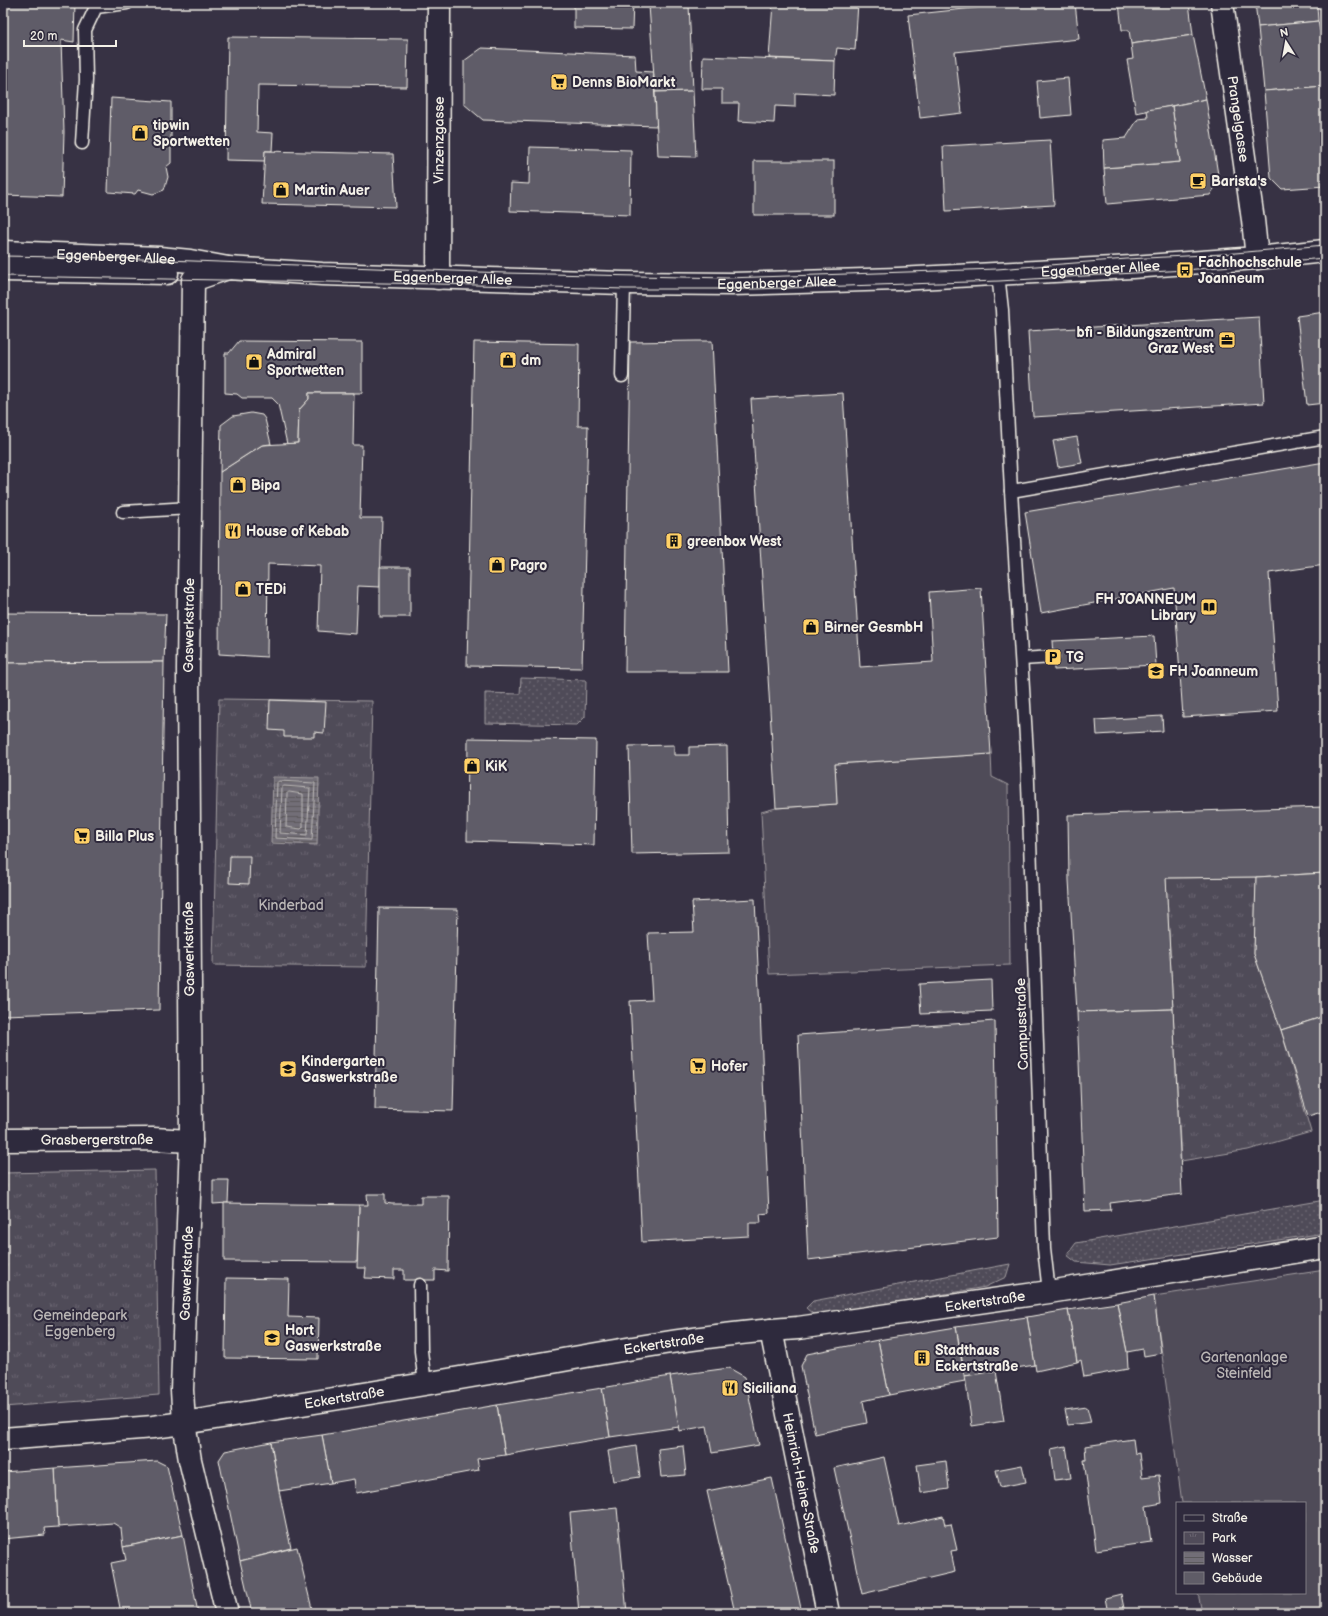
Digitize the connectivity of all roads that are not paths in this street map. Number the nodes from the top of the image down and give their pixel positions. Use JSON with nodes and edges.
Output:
{"nodes":[{"id":1,"x":127,"y":3,"type":"edge"},
{"id":2,"x":439,"y":3,"type":"edge"},
{"id":3,"x":1222,"y":3,"type":"edge"},
{"id":4,"x":82,"y":143,"type":"dead end"},
{"id":5,"x":1325,"y":251,"type":"edge"},
{"id":6,"x":3,"y":252,"type":"edge"},
{"id":7,"x":1256,"y":258,"type":"junction"},
{"id":8,"x":228,"y":268,"type":"junction"},
{"id":9,"x":3,"y":270,"type":"edge"},
{"id":10,"x":998,"y":274,"type":"junction"},
{"id":11,"x":190,"y":276,"type":"junction"},
{"id":12,"x":438,"y":278,"type":"junction"},
{"id":13,"x":624,"y":283,"type":"junction"},
{"id":14,"x":622,"y":376,"type":"dead end"},
{"id":15,"x":1325,"y":437,"type":"edge"},
{"id":16,"x":1011,"y":491,"type":"junction"},
{"id":17,"x":190,"y":508,"type":"junction"},
{"id":18,"x":123,"y":512,"type":"dead end"},
{"id":19,"x":1053,"y":657,"type":"dead end"},
{"id":20,"x":1022,"y":659,"type":"junction"},
{"id":21,"x":3,"y":1140,"type":"edge"},
{"id":22,"x":191,"y":1141,"type":"junction"},
{"id":23,"x":1325,"y":1247,"type":"edge"},
{"id":24,"x":420,"y":1285,"type":"dead end"},
{"id":25,"x":1049,"y":1292,"type":"junction"},
{"id":26,"x":771,"y":1330,"type":"junction"},
{"id":27,"x":425,"y":1384,"type":"junction"},
{"id":28,"x":184,"y":1423,"type":"junction"},
{"id":29,"x":3,"y":1439,"type":"edge"},
{"id":30,"x":227,"y":1613,"type":"edge"},
{"id":31,"x":828,"y":1613,"type":"edge"}],
"edges":[{"from":1,"to":4,"type":"lane"},
{"from":2,"to":12,"type":"street","name":"Vinzenzgasse"},
{"from":3,"to":7,"type":"street","name":"Prangelgasse"},
{"from":5,"to":7,"type":"street","name":"Eggenberger Allee"},
{"from":6,"to":8,"type":"street","name":"Eggenberger Allee"},
{"from":7,"to":10,"type":"street","name":"Eggenberger Allee"},
{"from":8,"to":11,"type":"street","name":"Eggenberger Allee"},
{"from":8,"to":12,"type":"street","name":"Eggenberger Allee"},
{"from":9,"to":11,"type":"street","name":"Eggenberger Allee"},
{"from":10,"to":13,"type":"street","name":"Eggenberger Allee"},
{"from":10,"to":16,"type":"lane","name":"Campusstraße"},
{"from":11,"to":17,"type":"street","name":"Gaswerkstraße"},
{"from":12,"to":13,"type":"street","name":"Eggenberger Allee"},
{"from":13,"to":14,"type":"lane"},
{"from":15,"to":16,"type":"lane"},
{"from":16,"to":20,"type":"lane","name":"Campusstraße"},
{"from":17,"to":18,"type":"lane"},
{"from":17,"to":22,"type":"street","name":"Gaswerkstraße"},
{"from":19,"to":20,"type":"lane"},
{"from":20,"to":25,"type":"lane","name":"Campusstraße"},
{"from":21,"to":22,"type":"street","name":"Grasbergerstraße"},
{"from":22,"to":28,"type":"street","name":"Gaswerkstraße"},
{"from":23,"to":25,"type":"street","name":"Eckertstraße"},
{"from":24,"to":27,"type":"lane"},
{"from":25,"to":26,"type":"street","name":"Eckertstraße"},
{"from":26,"to":27,"type":"street","name":"Eckertstraße"},
{"from":26,"to":31,"type":"street","name":"Heinrich-Heine-Straße"},
{"from":27,"to":28,"type":"street","name":"Eckertstraße"},
{"from":28,"to":29,"type":"street","name":"Eckertstraße"},
{"from":28,"to":30,"type":"street","name":"Gaswerkstraße"}]}
